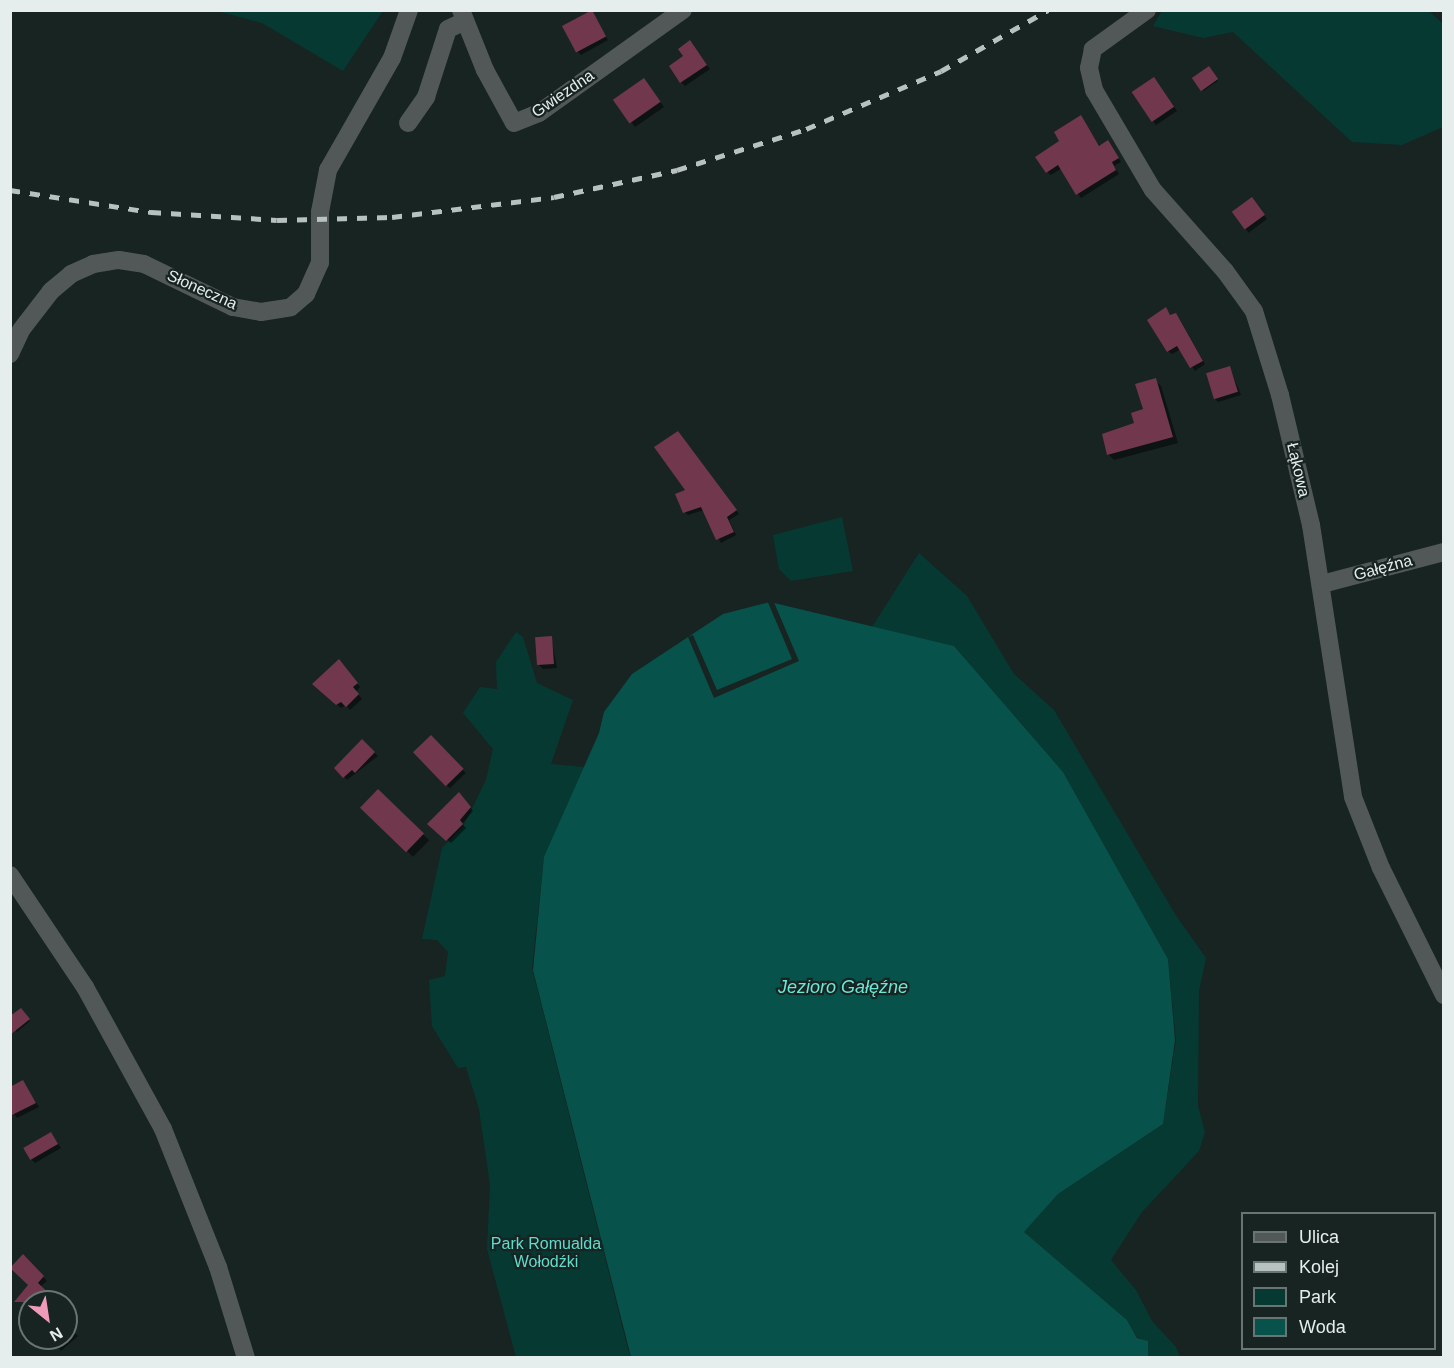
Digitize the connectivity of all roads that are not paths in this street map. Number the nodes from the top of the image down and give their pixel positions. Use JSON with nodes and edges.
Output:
{"nodes":[{"id":1,"x":410,"y":10,"type":"edge"},
{"id":2,"x":683,"y":10,"type":"edge"},
{"id":3,"x":1147,"y":10,"type":"edge"},
{"id":4,"x":463,"y":16,"type":"edge"},
{"id":5,"x":408,"y":123,"type":"dead end"},
{"id":6,"x":10,"y":354,"type":"edge"},
{"id":7,"x":1443,"y":552,"type":"edge"},
{"id":8,"x":1322,"y":584,"type":"junction"},
{"id":9,"x":10,"y":875,"type":"edge"},
{"id":10,"x":1443,"y":995,"type":"edge"},
{"id":11,"x":246,"y":1358,"type":"edge"}],
"edges":[{"from":1,"to":6,"type":"street","name":"Słoneczna"},
{"from":2,"to":4,"type":"street","name":"Gwiezdna"},
{"from":3,"to":8,"type":"street","name":"Łąkowa"},
{"from":4,"to":5,"type":"street"},
{"from":7,"to":8,"type":"street","name":"Gałęźna"},
{"from":8,"to":10,"type":"street","name":"Łąkowa"},
{"from":9,"to":11,"type":"street"}]}
